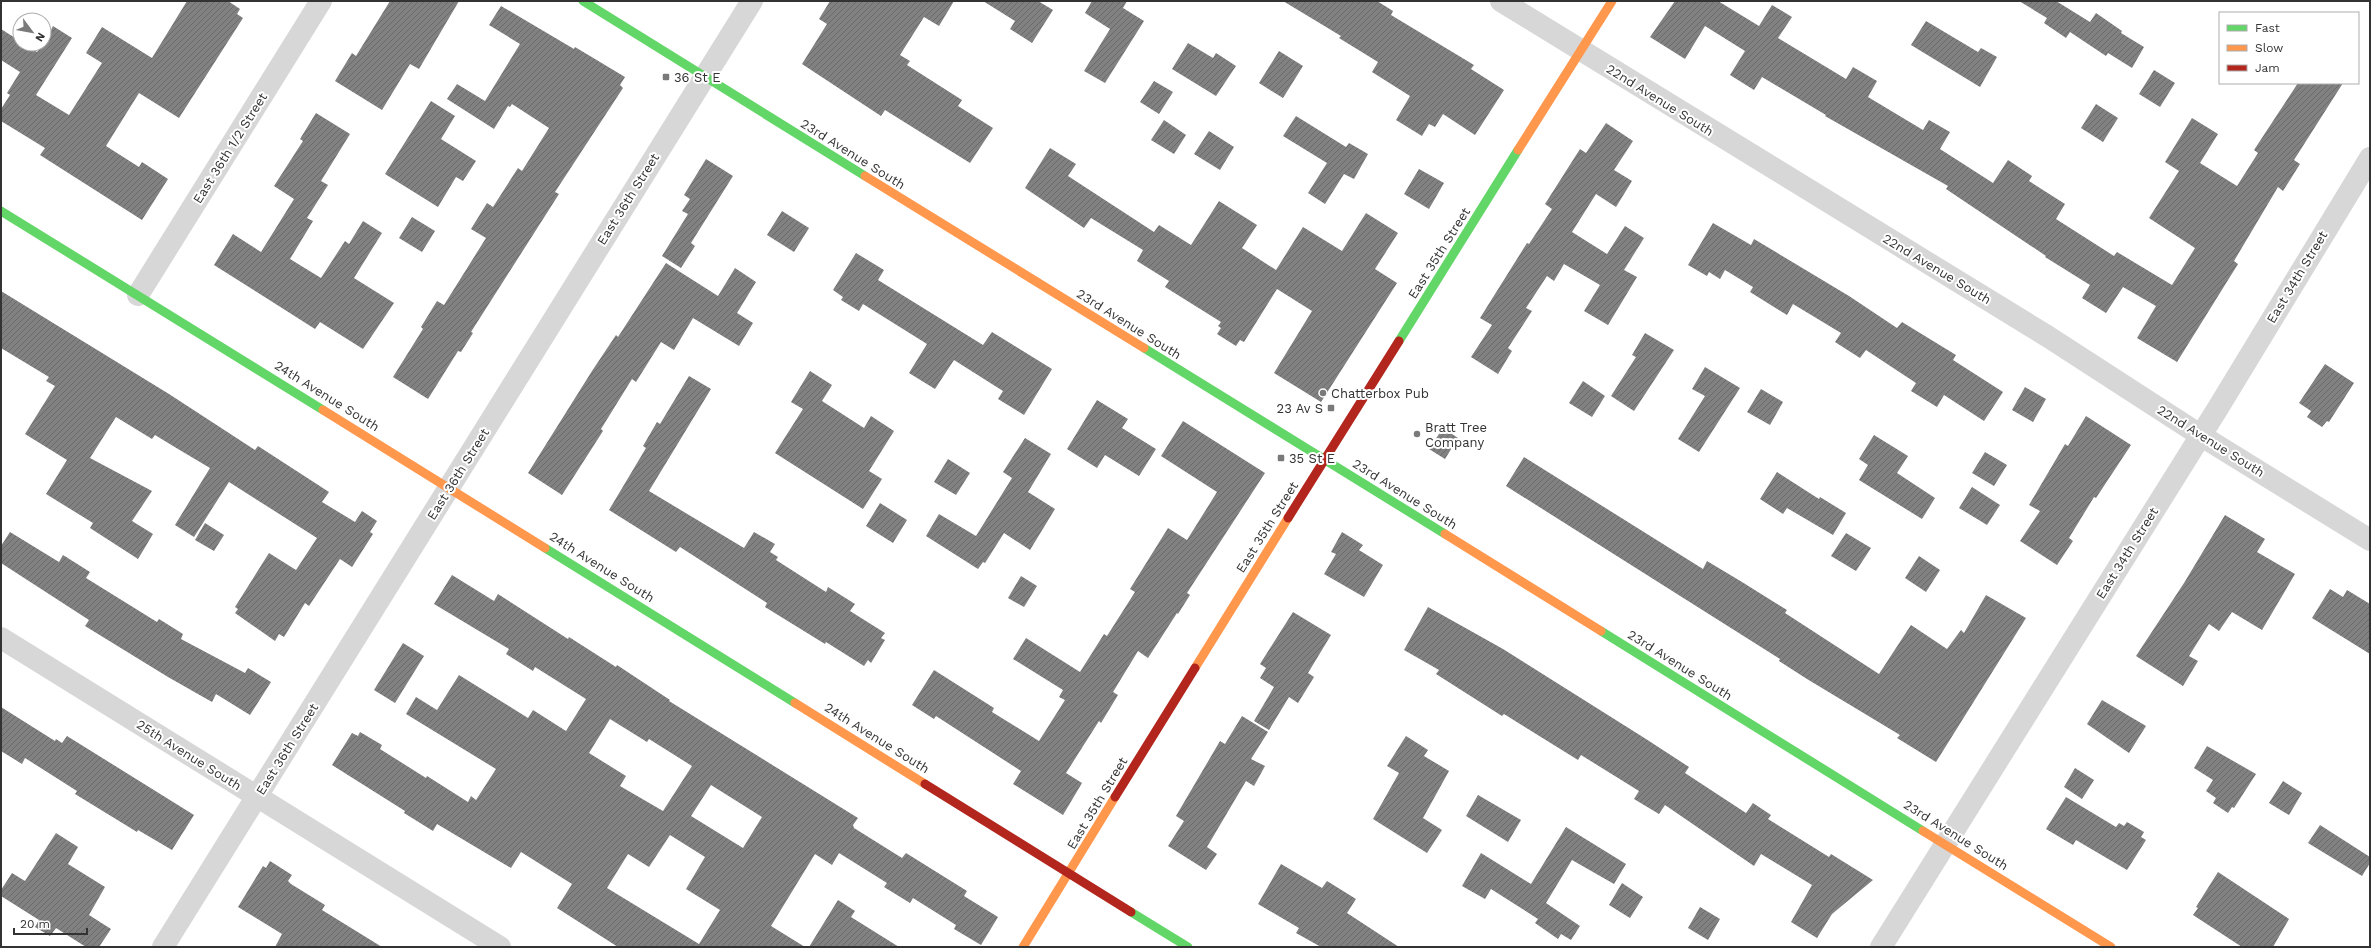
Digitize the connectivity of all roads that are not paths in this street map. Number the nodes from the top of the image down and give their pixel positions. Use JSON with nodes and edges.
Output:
{"nodes":[{"id":1,"x":321,"y":1,"type":"edge"},
{"id":2,"x":583,"y":1,"type":"edge"},
{"id":3,"x":752,"y":1,"type":"edge"},
{"id":4,"x":1501,"y":1,"type":"edge"},
{"id":5,"x":1612,"y":1,"type":"edge"},
{"id":6,"x":1581,"y":51,"type":"junction"},
{"id":7,"x":704,"y":77,"type":"junction"},
{"id":8,"x":2370,"y":158,"type":"edge"},
{"id":9,"x":1,"y":211,"type":"edge"},
{"id":10,"x":138,"y":295,"type":"junction"},
{"id":11,"x":2200,"y":435,"type":"junction"},
{"id":12,"x":1325,"y":460,"type":"junction"},
{"id":13,"x":450,"y":487,"type":"junction"},
{"id":14,"x":2370,"y":540,"type":"edge"},
{"id":15,"x":1,"y":638,"type":"edge"},
{"id":16,"x":257,"y":798,"type":"junction"},
{"id":17,"x":1946,"y":844,"type":"junction"},
{"id":18,"x":1069,"y":874,"type":"junction"},
{"id":19,"x":163,"y":947,"type":"edge"},
{"id":20,"x":500,"y":947,"type":"edge"},
{"id":21,"x":1023,"y":947,"type":"edge"},
{"id":22,"x":1188,"y":947,"type":"edge"},
{"id":23,"x":1881,"y":947,"type":"edge"},
{"id":24,"x":2110,"y":947,"type":"edge"}],
"edges":[{"from":1,"to":10,"type":"street","name":"East 36th 1/2 Street"},
{"from":2,"to":7,"type":"street","name":"23rd Avenue South"},
{"from":3,"to":7,"type":"street","name":"East 36th Street"},
{"from":4,"to":6,"type":"street","name":"22nd Avenue South"},
{"from":5,"to":6,"type":"street","name":"East 35th Street"},
{"from":6,"to":11,"type":"street","name":"22nd Avenue South"},
{"from":6,"to":12,"type":"street","name":"East 35th Street"},
{"from":7,"to":12,"type":"street","name":"23rd Avenue South"},
{"from":7,"to":13,"type":"street","name":"East 36th Street"},
{"from":8,"to":11,"type":"street","name":"East 34th Street"},
{"from":9,"to":10,"type":"street","name":"24th Avenue South"},
{"from":10,"to":13,"type":"street","name":"24th Avenue South"},
{"from":11,"to":14,"type":"street","name":"22nd Avenue South"},
{"from":11,"to":17,"type":"street","name":"East 34th Street"},
{"from":12,"to":17,"type":"street","name":"23rd Avenue South"},
{"from":12,"to":18,"type":"street","name":"East 35th Street"},
{"from":13,"to":16,"type":"street","name":"East 36th Street"},
{"from":13,"to":18,"type":"street","name":"24th Avenue South"},
{"from":15,"to":16,"type":"street","name":"25th Avenue South"},
{"from":16,"to":19,"type":"street","name":"East 36th Street"},
{"from":16,"to":20,"type":"street","name":"25th Avenue South"},
{"from":17,"to":23,"type":"street","name":"East 34th Street"},
{"from":17,"to":24,"type":"street","name":"23rd Avenue South"},
{"from":18,"to":21,"type":"street","name":"East 35th Street"},
{"from":18,"to":22,"type":"street","name":"24th Avenue South"}]}
